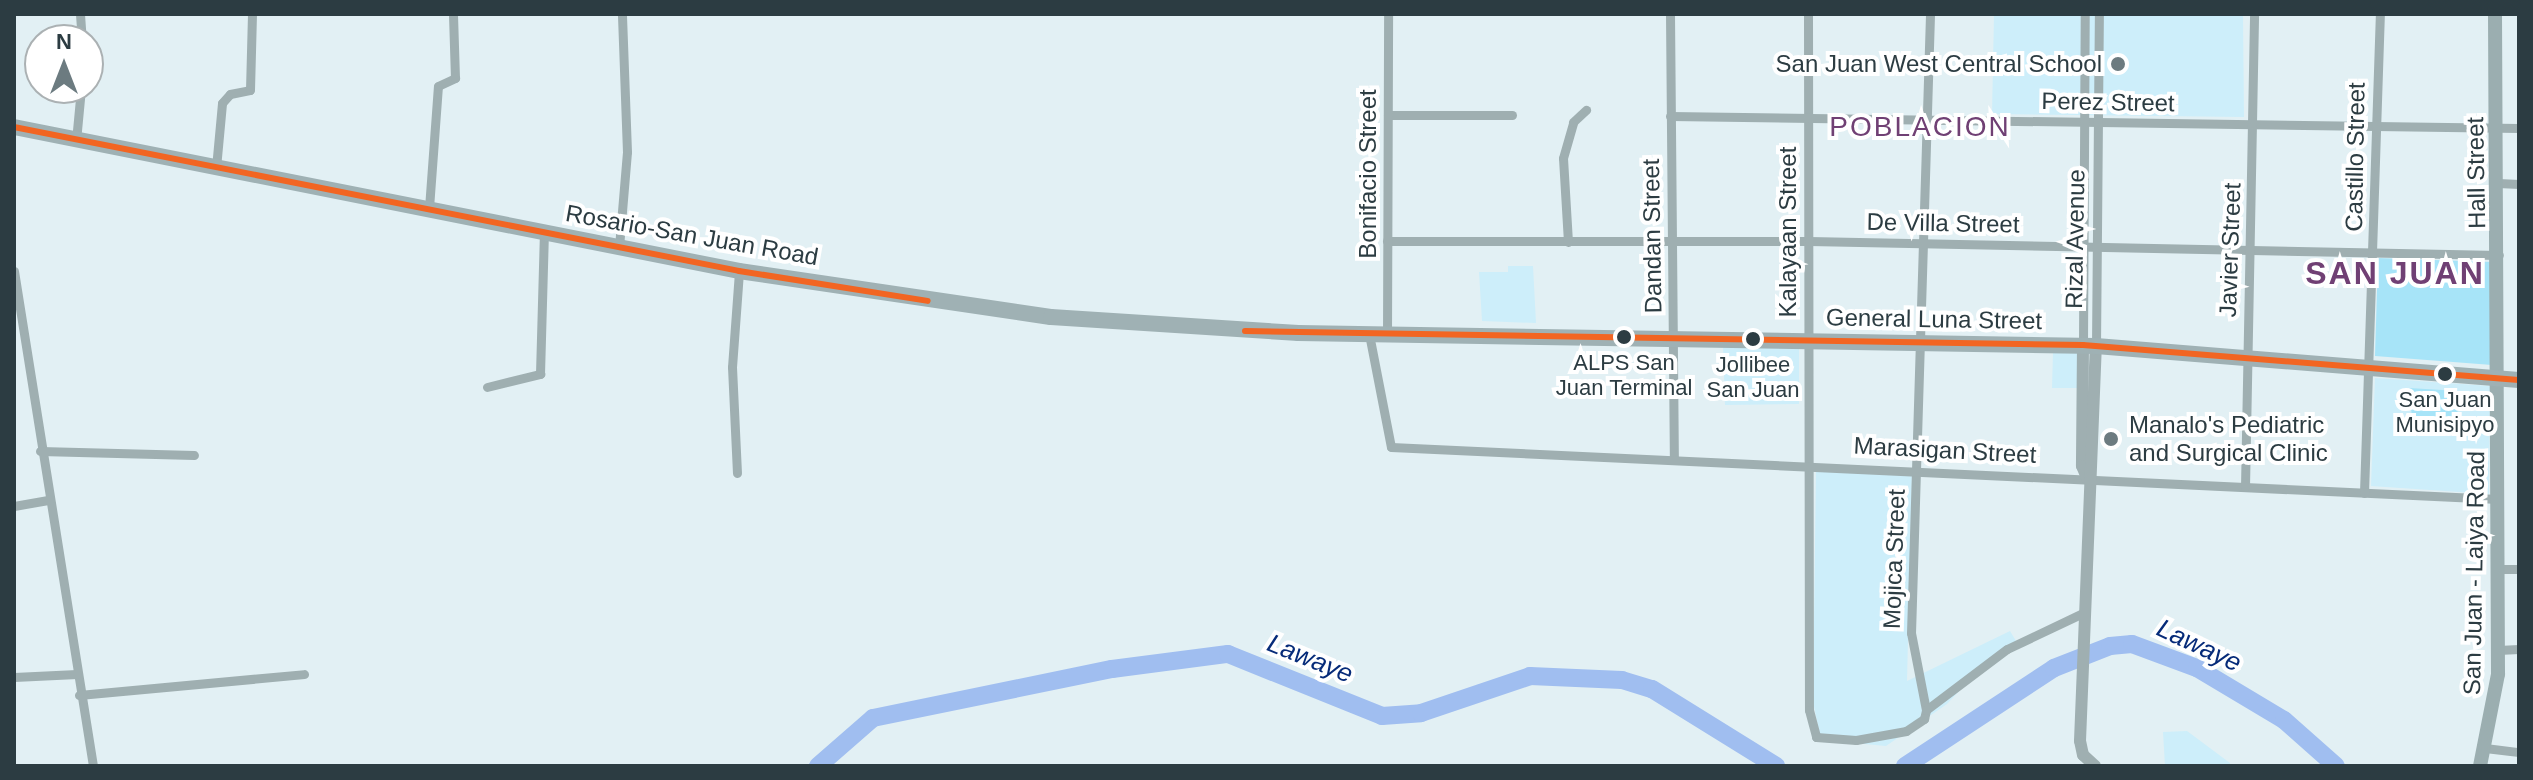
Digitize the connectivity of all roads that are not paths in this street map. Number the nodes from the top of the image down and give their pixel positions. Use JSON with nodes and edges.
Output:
{"nodes":[{"id":1,"x":252,"y":14,"type":"edge"},
{"id":2,"x":453,"y":14,"type":"edge"},
{"id":3,"x":1388,"y":14,"type":"edge"},
{"id":4,"x":1670,"y":14,"type":"edge"},
{"id":5,"x":1808,"y":14,"type":"edge"},
{"id":6,"x":1930,"y":14,"type":"edge"},
{"id":7,"x":2085,"y":14,"type":"edge"},
{"id":8,"x":2099,"y":14,"type":"edge"},
{"id":9,"x":2254,"y":14,"type":"edge"},
{"id":10,"x":2380,"y":14,"type":"edge"},
{"id":11,"x":2495,"y":14,"type":"edge"},
{"id":12,"x":622,"y":15,"type":"edge"},
{"id":13,"x":2085,"y":51,"type":"junction"},
{"id":14,"x":2099,"y":51,"type":"junction"},
{"id":15,"x":79,"y":104,"type":"edge"},
{"id":16,"x":1586,"y":110,"type":"dead end"},
{"id":17,"x":1388,"y":115,"type":"junction"},
{"id":18,"x":1512,"y":115,"type":"dead end"},
{"id":19,"x":1670,"y":116,"type":"junction"},
{"id":20,"x":1808,"y":118,"type":"junction"},
{"id":21,"x":1928,"y":120,"type":"junction"},
{"id":22,"x":2085,"y":122,"type":"junction"},
{"id":23,"x":2098,"y":122,"type":"junction"},
{"id":24,"x":2253,"y":124,"type":"junction"},
{"id":25,"x":2375,"y":126,"type":"junction"},
{"id":26,"x":14,"y":127,"type":"edge"},
{"id":27,"x":2497,"y":127,"type":"junction"},
{"id":28,"x":2519,"y":128,"type":"edge"},
{"id":29,"x":76,"y":141,"type":"junction"},
{"id":30,"x":216,"y":168,"type":"junction"},
{"id":31,"x":2498,"y":183,"type":"junction"},
{"id":32,"x":2519,"y":184,"type":"edge"},
{"id":33,"x":429,"y":208,"type":"junction"},
{"id":34,"x":544,"y":232,"type":"junction"},
{"id":35,"x":1387,"y":241,"type":"junction"},
{"id":36,"x":1809,"y":241,"type":"junction"},
{"id":37,"x":1568,"y":242,"type":"junction"},
{"id":38,"x":1925,"y":242,"type":"junction"},
{"id":39,"x":1672,"y":244,"type":"junction"},
{"id":40,"x":2084,"y":245,"type":"junction"},
{"id":41,"x":2097,"y":245,"type":"junction"},
{"id":42,"x":619,"y":247,"type":"junction"},
{"id":43,"x":2250,"y":247,"type":"junction"},
{"id":44,"x":2373,"y":250,"type":"junction"},
{"id":45,"x":2499,"y":255,"type":"junction"},
{"id":46,"x":14,"y":271,"type":"edge"},
{"id":47,"x":739,"y":271,"type":"junction"},
{"id":48,"x":1369,"y":334,"type":"junction"},
{"id":49,"x":1387,"y":335,"type":"junction"},
{"id":50,"x":1674,"y":340,"type":"junction"},
{"id":51,"x":1808,"y":341,"type":"junction"},
{"id":52,"x":1922,"y":343,"type":"junction"},
{"id":53,"x":2089,"y":345,"type":"junction"},
{"id":54,"x":2247,"y":359,"type":"junction"},
{"id":55,"x":2368,"y":369,"type":"junction"},
{"id":56,"x":2498,"y":379,"type":"junction"},
{"id":57,"x":2519,"y":380,"type":"edge"},
{"id":58,"x":487,"y":387,"type":"dead end"},
{"id":59,"x":40,"y":451,"type":"junction"},
{"id":60,"x":194,"y":455,"type":"dead end"},
{"id":61,"x":1674,"y":458,"type":"junction"},
{"id":62,"x":1810,"y":464,"type":"junction"},
{"id":63,"x":1918,"y":469,"type":"junction"},
{"id":64,"x":737,"y":473,"type":"dead end"},
{"id":65,"x":2087,"y":478,"type":"junction"},
{"id":66,"x":2245,"y":487,"type":"junction"},
{"id":67,"x":2364,"y":493,"type":"junction"},
{"id":68,"x":2498,"y":499,"type":"junction"},
{"id":69,"x":49,"y":500,"type":"junction"},
{"id":70,"x":14,"y":506,"type":"edge"},
{"id":71,"x":2498,"y":569,"type":"junction"},
{"id":72,"x":2519,"y":569,"type":"edge"},
{"id":73,"x":2085,"y":615,"type":"junction"},
{"id":74,"x":2519,"y":649,"type":"edge"},
{"id":75,"x":2498,"y":650,"type":"junction"},
{"id":76,"x":77,"y":674,"type":"junction"},
{"id":77,"x":304,"y":674,"type":"dead end"},
{"id":78,"x":14,"y":677,"type":"edge"},
{"id":79,"x":79,"y":695,"type":"junction"},
{"id":80,"x":1925,"y":714,"type":"junction"},
{"id":81,"x":2485,"y":748,"type":"junction"},
{"id":82,"x":2519,"y":752,"type":"edge"},
{"id":83,"x":93,"y":766,"type":"edge"},
{"id":84,"x":2095,"y":766,"type":"edge"},
{"id":85,"x":2480,"y":766,"type":"edge"}],
"edges":[{"from":1,"to":30,"type":"street"},
{"from":2,"to":33,"type":"street"},
{"from":3,"to":17,"type":"street","name":"Bonifacio Street"},
{"from":4,"to":19,"type":"street","name":"Dandan Street"},
{"from":5,"to":20,"type":"street","name":"Kalayaan Street"},
{"from":6,"to":21,"type":"street","name":"Mojica Street"},
{"from":7,"to":13,"type":"street","name":"Rizal Avenue"},
{"from":8,"to":14,"type":"street","name":"Rizal Avenue"},
{"from":9,"to":24,"type":"street","name":"Javier Street"},
{"from":10,"to":25,"type":"street","name":"Castillo Street"},
{"from":11,"to":27,"type":"main road","name":"Hall Street"},
{"from":12,"to":42,"type":"street"},
{"from":13,"to":14,"type":"street"},
{"from":13,"to":22,"type":"street","name":"Rizal Avenue"},
{"from":14,"to":23,"type":"street","name":"Rizal Avenue"},
{"from":15,"to":29,"type":"street"},
{"from":16,"to":37,"type":"street"},
{"from":17,"to":18,"type":"street"},
{"from":17,"to":35,"type":"street","name":"Bonifacio Street"},
{"from":19,"to":20,"type":"street","name":"Perez Street"},
{"from":19,"to":39,"type":"street","name":"Dandan Street"},
{"from":20,"to":21,"type":"street","name":"Perez Street"},
{"from":20,"to":36,"type":"street","name":"Kalayaan Street"},
{"from":21,"to":22,"type":"street","name":"Perez Street"},
{"from":21,"to":38,"type":"street","name":"Mojica Street"},
{"from":22,"to":23,"type":"street","name":"Perez Street"},
{"from":22,"to":40,"type":"street","name":"Rizal Avenue"},
{"from":23,"to":24,"type":"street","name":"Perez Street"},
{"from":23,"to":41,"type":"street","name":"Rizal Avenue"},
{"from":24,"to":25,"type":"street","name":"Perez Street"},
{"from":24,"to":43,"type":"street","name":"Javier Street"},
{"from":25,"to":27,"type":"street","name":"Perez Street"},
{"from":25,"to":44,"type":"street","name":"Castillo Street"},
{"from":26,"to":29,"type":"main road","name":"Rosario-San Juan Road"},
{"from":27,"to":28,"type":"street","name":"Perez Street"},
{"from":27,"to":31,"type":"main road","name":"Hall Street"},
{"from":29,"to":30,"type":"main road","name":"Rosario-San Juan Road"},
{"from":30,"to":33,"type":"main road","name":"Rosario-San Juan Road"},
{"from":31,"to":32,"type":"street"},
{"from":31,"to":45,"type":"main road","name":"Hall Street"},
{"from":33,"to":34,"type":"main road","name":"Rosario-San Juan Road"},
{"from":34,"to":42,"type":"main road","name":"Rosario-San Juan Road"},
{"from":34,"to":58,"type":"street"},
{"from":35,"to":37,"type":"street","name":"De Villa Street"},
{"from":35,"to":49,"type":"street","name":"Bonifacio Street"},
{"from":36,"to":38,"type":"street","name":"De Villa Street"},
{"from":36,"to":39,"type":"street","name":"De Villa Street"},
{"from":36,"to":51,"type":"street","name":"Kalayaan Street"},
{"from":37,"to":39,"type":"street","name":"De Villa Street"},
{"from":38,"to":40,"type":"street","name":"De Villa Street"},
{"from":38,"to":52,"type":"street","name":"Mojica Street"},
{"from":39,"to":50,"type":"street","name":"Dandan Street"},
{"from":40,"to":41,"type":"street","name":"De Villa Street"},
{"from":40,"to":53,"type":"street","name":"Rizal Avenue"},
{"from":41,"to":43,"type":"street","name":"De Villa Street"},
{"from":41,"to":53,"type":"street","name":"Rizal Avenue"},
{"from":42,"to":47,"type":"main road","name":"Rosario-San Juan Road"},
{"from":43,"to":44,"type":"street","name":"De Villa Street"},
{"from":43,"to":54,"type":"street","name":"Javier Street"},
{"from":44,"to":45,"type":"street","name":"De Villa Street"},
{"from":44,"to":55,"type":"street","name":"Castillo Street"},
{"from":45,"to":56,"type":"main road","name":"Hall Street"},
{"from":46,"to":59,"type":"street"},
{"from":47,"to":48,"type":"main road","name":"Rosario-San Juan Road"},
{"from":47,"to":64,"type":"street"},
{"from":48,"to":49,"type":"main road","name":"General Luna Street"},
{"from":48,"to":61,"type":"street","name":"Marasigan Street"},
{"from":49,"to":50,"type":"main road","name":"General Luna Street"},
{"from":50,"to":51,"type":"main road","name":"General Luna Street"},
{"from":50,"to":61,"type":"street","name":"Dandan Street"},
{"from":51,"to":52,"type":"main road","name":"General Luna Street"},
{"from":51,"to":62,"type":"street","name":"Kalayaan Street"},
{"from":52,"to":53,"type":"main road","name":"General Luna Street"},
{"from":52,"to":63,"type":"street","name":"Mojica Street"},
{"from":53,"to":54,"type":"main road","name":"General Luna Street"},
{"from":53,"to":65,"type":"street","name":"Rizal Avenue"},
{"from":54,"to":55,"type":"main road","name":"General Luna Street"},
{"from":54,"to":66,"type":"street","name":"Javier Street"},
{"from":55,"to":56,"type":"main road","name":"General Luna Street"},
{"from":55,"to":67,"type":"street","name":"Castillo Street"},
{"from":56,"to":57,"type":"main road","name":"General Luna Street"},
{"from":56,"to":68,"type":"main road","name":"San Juan - Laiya Road"},
{"from":59,"to":60,"type":"street"},
{"from":59,"to":69,"type":"street"},
{"from":61,"to":62,"type":"street","name":"Marasigan Street"},
{"from":62,"to":63,"type":"street","name":"Marasigan Street"},
{"from":62,"to":80,"type":"street","name":"Kalayaan Street"},
{"from":63,"to":65,"type":"street","name":"Marasigan Street"},
{"from":63,"to":80,"type":"street","name":"Mojica Street"},
{"from":65,"to":66,"type":"street","name":"Marasigan Street"},
{"from":65,"to":73,"type":"street","name":"Rizal Avenue"},
{"from":66,"to":67,"type":"street","name":"Marasigan Street"},
{"from":67,"to":68,"type":"street","name":"Marasigan Street"},
{"from":68,"to":71,"type":"main road","name":"San Juan - Laiya Road"},
{"from":69,"to":70,"type":"street"},
{"from":69,"to":76,"type":"street"},
{"from":71,"to":72,"type":"street"},
{"from":71,"to":75,"type":"main road","name":"San Juan - Laiya Road"},
{"from":73,"to":80,"type":"street"},
{"from":73,"to":84,"type":"street","name":"Rizal Avenue"},
{"from":74,"to":75,"type":"street"},
{"from":75,"to":81,"type":"main road","name":"San Juan - Laiya Road"},
{"from":76,"to":78,"type":"street"},
{"from":76,"to":79,"type":"street"},
{"from":77,"to":79,"type":"street"},
{"from":79,"to":83,"type":"street"},
{"from":81,"to":82,"type":"street"},
{"from":81,"to":85,"type":"main road","name":"San Juan - Laiya Road"}]}
